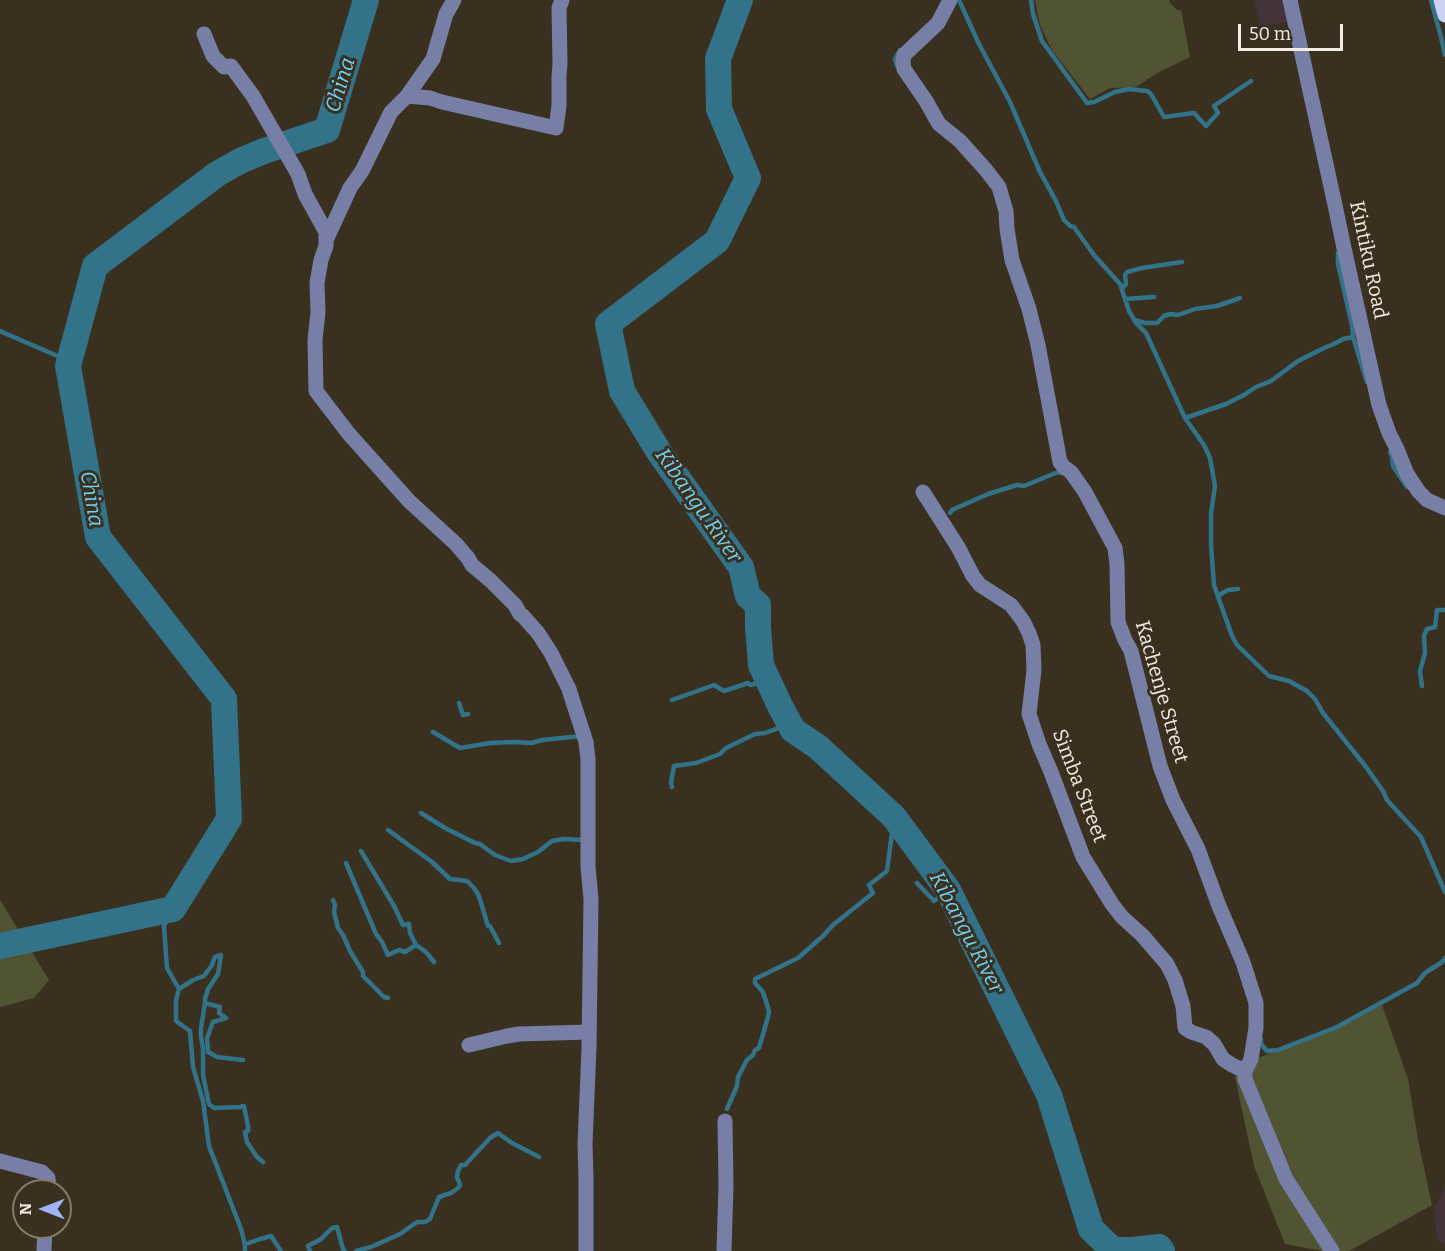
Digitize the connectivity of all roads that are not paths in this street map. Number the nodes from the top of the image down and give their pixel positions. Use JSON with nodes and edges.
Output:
{"nodes":[{"id":1,"x":454,"y":0,"type":"edge"},
{"id":2,"x":562,"y":0,"type":"edge"},
{"id":3,"x":950,"y":0,"type":"edge"},
{"id":4,"x":1290,"y":0,"type":"edge"},
{"id":5,"x":1441,"y":0,"type":"edge"},
{"id":6,"x":1445,"y":15,"type":"edge"},
{"id":7,"x":204,"y":34,"type":"dead end"},
{"id":8,"x":407,"y":96,"type":"junction"},
{"id":9,"x":327,"y":238,"type":"junction"},
{"id":10,"x":923,"y":492,"type":"dead end"},
{"id":11,"x":1445,"y":508,"type":"edge"},
{"id":12,"x":589,"y":1032,"type":"junction"},
{"id":13,"x":469,"y":1046,"type":"dead end"},
{"id":14,"x":1245,"y":1071,"type":"junction"},
{"id":15,"x":725,"y":1121,"type":"dead end"},
{"id":16,"x":0,"y":1161,"type":"edge"},
{"id":17,"x":48,"y":1179,"type":"edge"},
{"id":18,"x":586,"y":1251,"type":"edge"},
{"id":19,"x":724,"y":1251,"type":"edge"},
{"id":20,"x":1332,"y":1251,"type":"edge"}],
"edges":[{"from":1,"to":8,"type":"street"},
{"from":2,"to":8,"type":"street"},
{"from":3,"to":14,"type":"street","name":"Kachenje Street"},
{"from":4,"to":11,"type":"street","name":"Kintiku Road"},
{"from":5,"to":6,"type":"main road"},
{"from":7,"to":9,"type":"street"},
{"from":8,"to":9,"type":"street"},
{"from":9,"to":12,"type":"street"},
{"from":10,"to":14,"type":"street","name":"Simba Street"},
{"from":12,"to":13,"type":"street"},
{"from":12,"to":18,"type":"street"},
{"from":14,"to":20,"type":"street"},
{"from":15,"to":19,"type":"street"},
{"from":16,"to":17,"type":"street"}]}
